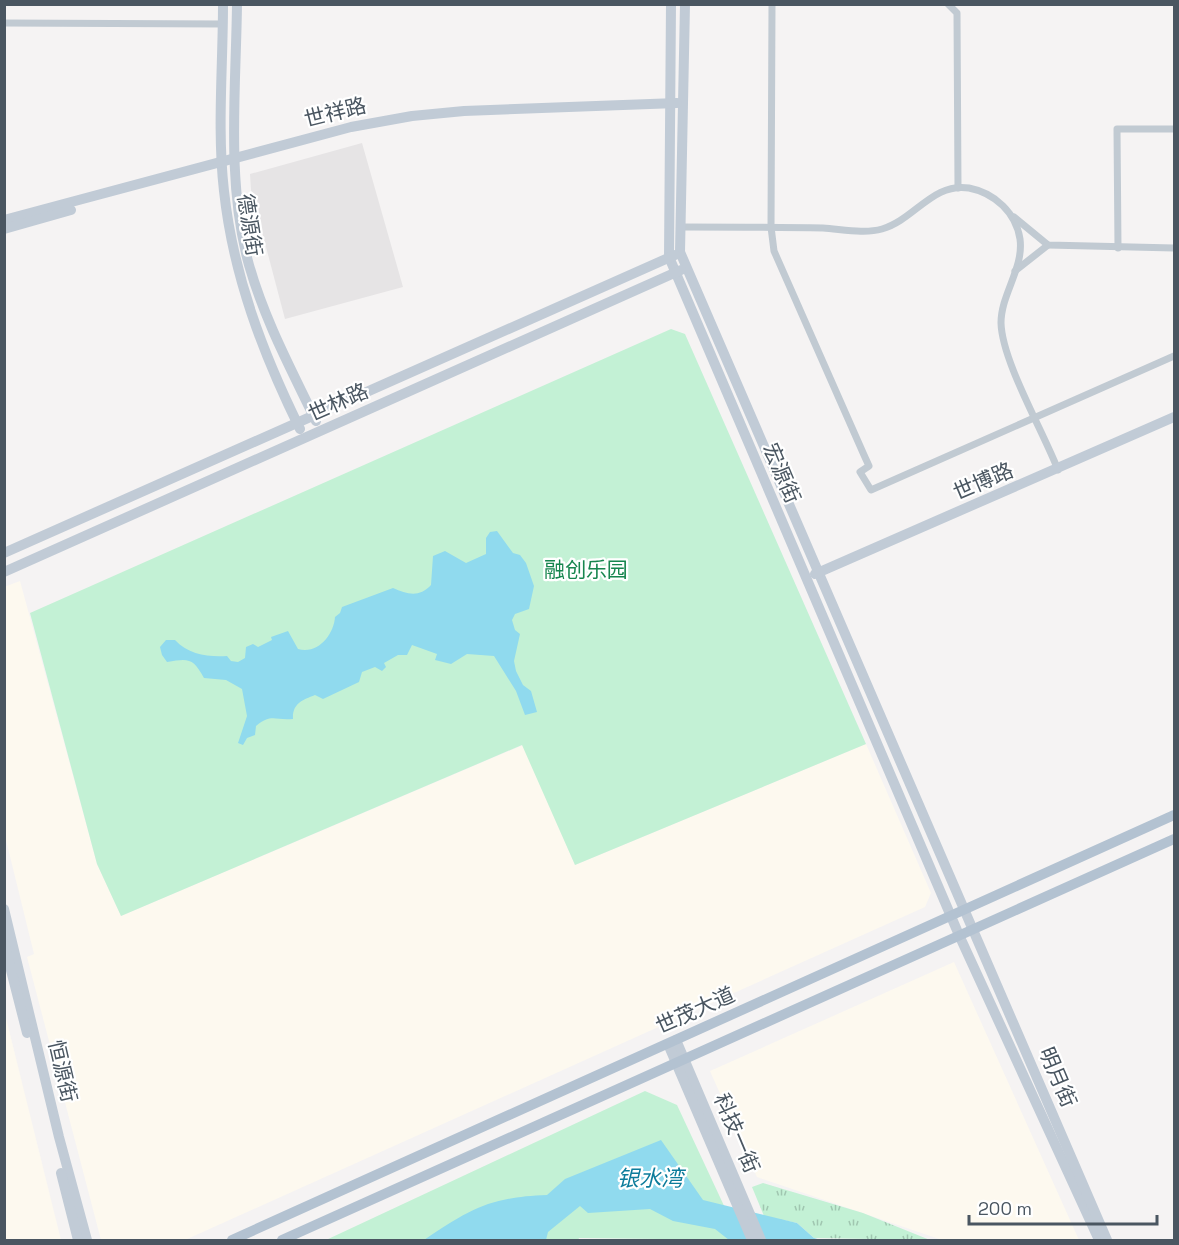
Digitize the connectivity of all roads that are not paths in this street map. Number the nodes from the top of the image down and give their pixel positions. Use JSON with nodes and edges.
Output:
{"nodes":[{"id":1,"x":223,"y":4,"type":"edge"},
{"id":2,"x":237,"y":4,"type":"edge"},
{"id":3,"x":671,"y":4,"type":"edge"},
{"id":4,"x":685,"y":4,"type":"edge"},
{"id":5,"x":772,"y":4,"type":"edge"},
{"id":6,"x":948,"y":4,"type":"edge"},
{"id":7,"x":4,"y":23,"type":"edge"},
{"id":8,"x":223,"y":24,"type":"junction"},
{"id":9,"x":670,"y":103,"type":"junction"},
{"id":10,"x":684,"y":103,"type":"junction"},
{"id":11,"x":1174,"y":129,"type":"edge"},
{"id":12,"x":235,"y":161,"type":"junction"},
{"id":13,"x":223,"y":165,"type":"junction"},
{"id":14,"x":958,"y":188,"type":"junction"},
{"id":15,"x":1012,"y":215,"type":"junction"},
{"id":16,"x":4,"y":220,"type":"edge"},
{"id":17,"x":682,"y":227,"type":"junction"},
{"id":18,"x":771,"y":228,"type":"junction"},
{"id":19,"x":4,"y":229,"type":"edge"},
{"id":20,"x":1048,"y":245,"type":"junction"},
{"id":21,"x":1118,"y":248,"type":"junction"},
{"id":22,"x":1174,"y":248,"type":"edge"},
{"id":23,"x":680,"y":252,"type":"junction"},
{"id":24,"x":669,"y":257,"type":"junction"},
{"id":25,"x":687,"y":268,"type":"junction"},
{"id":26,"x":1015,"y":271,"type":"junction"},
{"id":27,"x":675,"y":273,"type":"junction"},
{"id":28,"x":1174,"y":356,"type":"edge"},
{"id":29,"x":314,"y":415,"type":"junction"},
{"id":30,"x":1174,"y":417,"type":"edge"},
{"id":31,"x":1036,"y":418,"type":"junction"},
{"id":32,"x":297,"y":423,"type":"junction"},
{"id":33,"x":1174,"y":424,"type":"edge"},
{"id":34,"x":321,"y":430,"type":"junction"},
{"id":35,"x":305,"y":438,"type":"junction"},
{"id":36,"x":1058,"y":470,"type":"junction"},
{"id":37,"x":4,"y":553,"type":"edge"},
{"id":38,"x":4,"y":572,"type":"edge"},
{"id":39,"x":820,"y":575,"type":"junction"},
{"id":40,"x":807,"y":581,"type":"junction"},
{"id":41,"x":1174,"y":815,"type":"edge"},
{"id":42,"x":1174,"y":839,"type":"edge"},
{"id":43,"x":4,"y":909,"type":"edge"},
{"id":44,"x":964,"y":910,"type":"junction"},
{"id":45,"x":951,"y":916,"type":"junction"},
{"id":46,"x":973,"y":929,"type":"junction"},
{"id":47,"x":960,"y":936,"type":"junction"},
{"id":48,"x":7,"y":937,"type":"edge"},
{"id":49,"x":672,"y":1042,"type":"junction"},
{"id":50,"x":681,"y":1061,"type":"junction"},
{"id":51,"x":734,"y":1187,"type":"junction"},
{"id":52,"x":78,"y":1240,"type":"edge"},
{"id":53,"x":87,"y":1240,"type":"edge"},
{"id":54,"x":232,"y":1240,"type":"edge"},
{"id":55,"x":282,"y":1240,"type":"edge"},
{"id":56,"x":752,"y":1240,"type":"edge"},
{"id":57,"x":761,"y":1240,"type":"edge"},
{"id":58,"x":1100,"y":1240,"type":"edge"},
{"id":59,"x":1107,"y":1240,"type":"edge"}],
"edges":[{"from":1,"to":8,"type":"main road","name":"德源街"},
{"from":2,"to":12,"type":"main road","name":"德源街"},
{"from":3,"to":9,"type":"main road","name":"宏源街"},
{"from":4,"to":10,"type":"main road","name":"宏源街"},
{"from":5,"to":18,"type":"street"},
{"from":6,"to":14,"type":"street"},
{"from":7,"to":8,"type":"street"},
{"from":8,"to":13,"type":"main road","name":"德源街"},
{"from":9,"to":10,"type":"main road","name":"世祥路"},
{"from":9,"to":12,"type":"main road","name":"世祥路"},
{"from":9,"to":24,"type":"main road","name":"宏源街"},
{"from":10,"to":17,"type":"main road","name":"宏源街"},
{"from":11,"to":21,"type":"street"},
{"from":12,"to":13,"type":"main road","name":"世祥路"},
{"from":12,"to":29,"type":"main road","name":"德源街"},
{"from":13,"to":16,"type":"main road","name":"世祥路"},
{"from":13,"to":19,"type":"main road","name":"世祥路"},
{"from":13,"to":32,"type":"main road","name":"德源街"},
{"from":14,"to":15,"type":"street"},
{"from":14,"to":18,"type":"street"},
{"from":15,"to":20,"type":"street"},
{"from":15,"to":26,"type":"street"},
{"from":17,"to":18,"type":"street"},
{"from":17,"to":23,"type":"main road","name":"宏源街"},
{"from":18,"to":31,"type":"street"},
{"from":20,"to":21,"type":"street"},
{"from":20,"to":26,"type":"street"},
{"from":21,"to":22,"type":"street"},
{"from":23,"to":24,"type":"main road","name":"世林路"},
{"from":23,"to":25,"type":"main road","name":"宏源街"},
{"from":24,"to":27,"type":"main road","name":"宏源街"},
{"from":24,"to":29,"type":"main road","name":"世林路"},
{"from":25,"to":27,"type":"main road","name":"世林路"},
{"from":25,"to":39,"type":"main road","name":"宏源街"},
{"from":26,"to":31,"type":"street"},
{"from":27,"to":34,"type":"main road","name":"世林路"},
{"from":27,"to":40,"type":"main road","name":"宏源街"},
{"from":28,"to":31,"type":"street"},
{"from":29,"to":32,"type":"main road","name":"世林路"},
{"from":29,"to":34,"type":"main road","name":"德源街"},
{"from":30,"to":36,"type":"main road","name":"世博路"},
{"from":31,"to":36,"type":"street"},
{"from":32,"to":35,"type":"main road","name":"德源街"},
{"from":32,"to":37,"type":"main road","name":"世林路"},
{"from":33,"to":39,"type":"main road","name":"世博路"},
{"from":34,"to":35,"type":"main road","name":"世林路"},
{"from":35,"to":38,"type":"main road","name":"世林路"},
{"from":36,"to":39,"type":"main road","name":"世博路"},
{"from":39,"to":40,"type":"main road","name":"世博路"},
{"from":39,"to":44,"type":"main road","name":"宏源街"},
{"from":40,"to":45,"type":"main road","name":"宏源街"},
{"from":41,"to":44,"type":"main road","name":"世茂大道"},
{"from":42,"to":46,"type":"main road","name":"世茂大道"},
{"from":43,"to":48,"type":"main road","name":"恒源街"},
{"from":44,"to":45,"type":"main road","name":"世茂大道"},
{"from":44,"to":46,"type":"main road","name":"宏源街"},
{"from":45,"to":47,"type":"main road","name":"宏源街"},
{"from":45,"to":49,"type":"main road","name":"世茂大道"},
{"from":46,"to":47,"type":"main road","name":"世茂大道"},
{"from":46,"to":59,"type":"main road","name":"明月街"},
{"from":47,"to":50,"type":"main road","name":"世茂大道"},
{"from":47,"to":58,"type":"main road","name":"明月街"},
{"from":48,"to":52,"type":"main road","name":"恒源街"},
{"from":48,"to":53,"type":"main road","name":"恒源街"},
{"from":49,"to":50,"type":"main road","name":"科技一街"},
{"from":49,"to":54,"type":"main road","name":"世茂大道"},
{"from":50,"to":51,"type":"main road","name":"科技一街"},
{"from":50,"to":55,"type":"main road","name":"世茂大道"},
{"from":51,"to":56,"type":"main road","name":"科技一街"},
{"from":51,"to":57,"type":"main road","name":"科技一街"}]}
